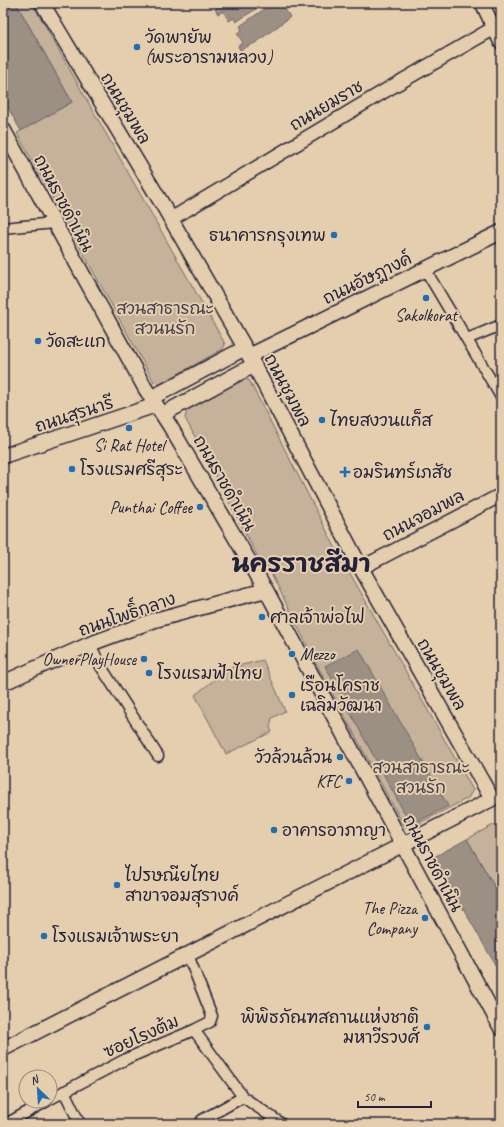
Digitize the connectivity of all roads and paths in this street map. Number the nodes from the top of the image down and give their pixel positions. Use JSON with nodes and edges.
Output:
{"nodes":[{"id":1,"x":42,"y":3,"type":"edge"},
{"id":2,"x":482,"y":3,"type":"edge"},
{"id":3,"x":498,"y":26,"type":"edge"},
{"id":4,"x":501,"y":43,"type":"edge"},
{"id":5,"x":3,"y":130,"type":"edge"},
{"id":6,"x":171,"y":218,"type":"junction"},
{"id":7,"x":54,"y":223,"type":"junction"},
{"id":8,"x":3,"y":228,"type":"edge"},
{"id":9,"x":501,"y":232,"type":"edge"},
{"id":10,"x":425,"y":269,"type":"junction"},
{"id":11,"x":501,"y":325,"type":"edge"},
{"id":12,"x":467,"y":339,"type":"junction"},
{"id":13,"x":249,"y":356,"type":"junction"},
{"id":14,"x":501,"y":397,"type":"edge"},
{"id":15,"x":157,"y":406,"type":"junction"},
{"id":16,"x":3,"y":456,"type":"edge"},
{"id":17,"x":501,"y":494,"type":"edge"},
{"id":18,"x":361,"y":568,"type":"junction"},
{"id":19,"x":266,"y":590,"type":"junction"},
{"id":20,"x":90,"y":644,"type":"junction"},
{"id":21,"x":3,"y":683,"type":"edge"},
{"id":22,"x":158,"y":756,"type":"dead end"},
{"id":23,"x":497,"y":797,"type":"edge"},
{"id":24,"x":403,"y":846,"type":"junction"},
{"id":25,"x":188,"y":955,"type":"junction"},
{"id":26,"x":501,"y":1028,"type":"edge"},
{"id":27,"x":194,"y":1030,"type":"junction"},
{"id":28,"x":3,"y":1049,"type":"edge"},
{"id":29,"x":64,"y":1091,"type":"junction"},
{"id":30,"x":58,"y":1094,"type":"edge"},
{"id":31,"x":243,"y":1097,"type":"junction"},
{"id":32,"x":37,"y":1109,"type":"edge"},
{"id":33,"x":24,"y":1120,"type":"edge"},
{"id":34,"x":6,"y":1124,"type":"edge"},
{"id":35,"x":80,"y":1124,"type":"edge"},
{"id":36,"x":200,"y":1124,"type":"edge"},
{"id":37,"x":282,"y":1124,"type":"edge"}],
"edges":[{"from":1,"to":6,"type":"main road","name":"ถนนชุมพล"},
{"from":2,"to":3,"type":"street"},
{"from":3,"to":4,"type":"street"},
{"from":3,"to":6,"type":"street","name":"ถนนยมราช"},
{"from":5,"to":7,"type":"main road","name":"ถนนราชดำเนิน"},
{"from":6,"to":13,"type":"main road","name":"ถนนชุมพล"},
{"from":7,"to":8,"type":"street"},
{"from":7,"to":15,"type":"main road","name":"ถนนราชดำเนิน"},
{"from":9,"to":10,"type":"main road","name":"ถนนอัษฎางค์"},
{"from":10,"to":12,"type":"street"},
{"from":10,"to":13,"type":"main road","name":"ถนนอัษฎางค์"},
{"from":11,"to":12,"type":"street"},
{"from":12,"to":14,"type":"street"},
{"from":13,"to":15,"type":"main road"},
{"from":13,"to":15,"type":"main road"},
{"from":13,"to":18,"type":"main road","name":"ถนนชุมพล"},
{"from":15,"to":16,"type":"main road","name":"ถนนสุรนารี"},
{"from":15,"to":19,"type":"main road","name":"ถนนราชดำเนิน"},
{"from":17,"to":18,"type":"street","name":"ถนนจอมพล"},
{"from":18,"to":23,"type":"main road","name":"ถนนชุมพล"},
{"from":19,"to":20,"type":"main road","name":"ถนนโพธิ์กลาง"},
{"from":19,"to":24,"type":"main road","name":"ถนนราชดำเนิน"},
{"from":20,"to":21,"type":"main road","name":"ถนนโพธิ์กลาง"},
{"from":20,"to":22,"type":"street"},
{"from":23,"to":24,"type":"main road"},
{"from":24,"to":25,"type":"main road"},
{"from":24,"to":26,"type":"main road","name":"ถนนราชดำเนิน"},
{"from":25,"to":27,"type":"street"},
{"from":25,"to":28,"type":"main road"},
{"from":27,"to":29,"type":"street","name":"ซอยโรงต้ม"},
{"from":27,"to":31,"type":"street","name":"ซอยโรงต้ม"},
{"from":29,"to":30,"type":"street","name":"ซอยโรงต้ม"},
{"from":29,"to":35,"type":"street"},
{"from":31,"to":36,"type":"street"},
{"from":31,"to":37,"type":"street","name":"ซอยโรงต้ม"},
{"from":32,"to":33,"type":"street"},
{"from":33,"to":34,"type":"street"}]}
